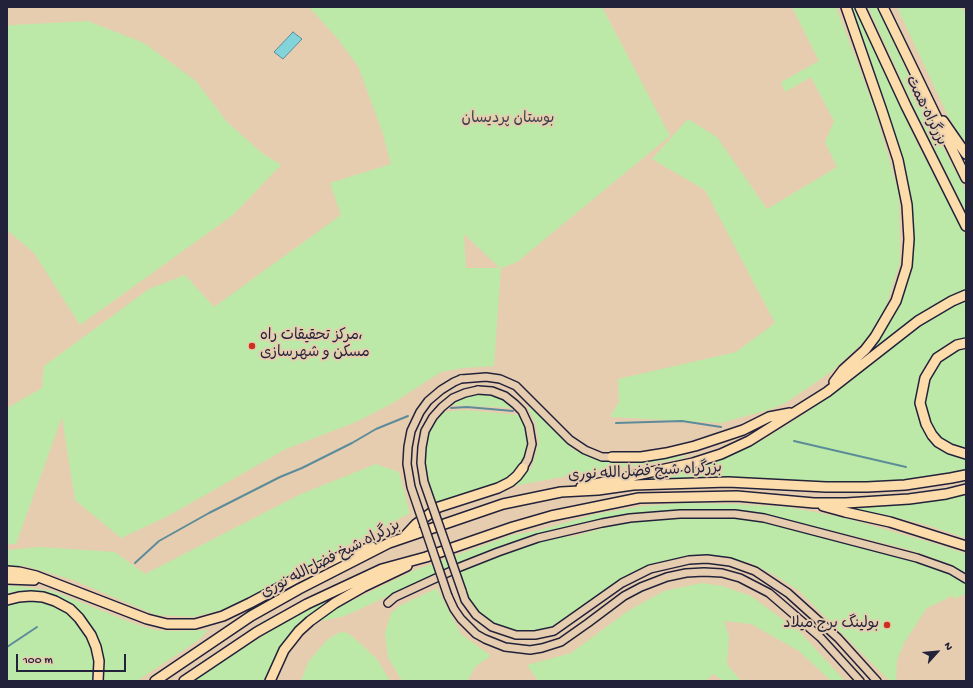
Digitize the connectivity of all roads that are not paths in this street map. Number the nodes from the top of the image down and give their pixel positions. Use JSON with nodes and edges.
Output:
{"nodes":[{"id":1,"x":846,"y":7,"type":"edge"},
{"id":2,"x":860,"y":7,"type":"edge"},
{"id":3,"x":883,"y":7,"type":"edge"},
{"id":4,"x":928,"y":102,"type":"junction"},
{"id":5,"x":966,"y":154,"type":"edge"},
{"id":6,"x":966,"y":178,"type":"edge"},
{"id":7,"x":966,"y":226,"type":"edge"},
{"id":8,"x":966,"y":295,"type":"edge"},
{"id":9,"x":966,"y":343,"type":"edge"},
{"id":10,"x":827,"y":392,"type":"junction"},
{"id":11,"x":798,"y":412,"type":"junction"},
{"id":12,"x":966,"y":454,"type":"edge"},
{"id":13,"x":612,"y":458,"type":"joint"},
{"id":14,"x":523,"y":468,"type":"joint"},
{"id":15,"x":966,"y":475,"type":"edge"},
{"id":16,"x":966,"y":489,"type":"edge"},
{"id":17,"x":562,"y":492,"type":"junction"},
{"id":18,"x":814,"y":503,"type":"junction"},
{"id":19,"x":403,"y":538,"type":"junction"},
{"id":20,"x":389,"y":543,"type":"junction"},
{"id":21,"x":966,"y":546,"type":"edge"},
{"id":22,"x":426,"y":557,"type":"junction"},
{"id":23,"x":7,"y":571,"type":"edge"},
{"id":24,"x":7,"y":579,"type":"edge"},
{"id":25,"x":626,"y":580,"type":"junction"},
{"id":26,"x":966,"y":580,"type":"edge"},
{"id":27,"x":52,"y":582,"type":"junction"},
{"id":28,"x":632,"y":592,"type":"junction"},
{"id":29,"x":7,"y":600,"type":"edge"},
{"id":30,"x":388,"y":603,"type":"dead end"},
{"id":31,"x":98,"y":681,"type":"edge"},
{"id":32,"x":155,"y":681,"type":"edge"},
{"id":33,"x":184,"y":681,"type":"edge"},
{"id":34,"x":270,"y":681,"type":"edge"},
{"id":35,"x":860,"y":681,"type":"edge"},
{"id":36,"x":877,"y":681,"type":"edge"}],
"edges":[{"from":1,"to":10,"type":"highway"},
{"from":2,"to":7,"type":"highway","name":"بزرگراه همت"},
{"from":3,"to":4,"type":"highway","name":"بزرگراه همت"},
{"from":4,"to":5,"type":"highway"},
{"from":4,"to":6,"type":"highway","name":"بزرگراه همت"},
{"from":8,"to":10,"type":"highway"},
{"from":9,"to":12,"type":"highway"},
{"from":10,"to":11,"type":"highway"},
{"from":11,"to":13,"type":"highway"},
{"from":11,"to":17,"type":"highway"},
{"from":13,"to":28,"type":"street","bridge":true},
{"from":14,"to":19,"type":"highway"},
{"from":14,"to":25,"type":"street","bridge":true},
{"from":15,"to":17,"type":"highway","name":"بزرگراه شیخ فضل‌الله نوری"},
{"from":16,"to":18,"type":"highway","name":"بزرگراه شیخ فضل‌الله نوری"},
{"from":17,"to":19,"type":"highway","name":"بزرگراه شیخ فضل‌الله نوری"},
{"from":18,"to":21,"type":"highway"},
{"from":18,"to":22,"type":"highway","name":"بزرگراه شیخ فضل‌الله نوری"},
{"from":19,"to":20,"type":"highway","name":"بزرگراه شیخ فضل‌الله نوری"},
{"from":20,"to":27,"type":"highway"},
{"from":20,"to":32,"type":"highway","name":"بزرگراه شیخ فضل‌الله نوری"},
{"from":22,"to":33,"type":"highway","name":"بزرگراه شیخ فضل‌الله نوری"},
{"from":22,"to":34,"type":"highway"},
{"from":23,"to":27,"type":"highway"},
{"from":24,"to":27,"type":"highway"},
{"from":25,"to":28,"type":"street"},
{"from":25,"to":36,"type":"street"},
{"from":26,"to":30,"type":"street"},
{"from":28,"to":35,"type":"street"},
{"from":29,"to":31,"type":"highway"}]}
